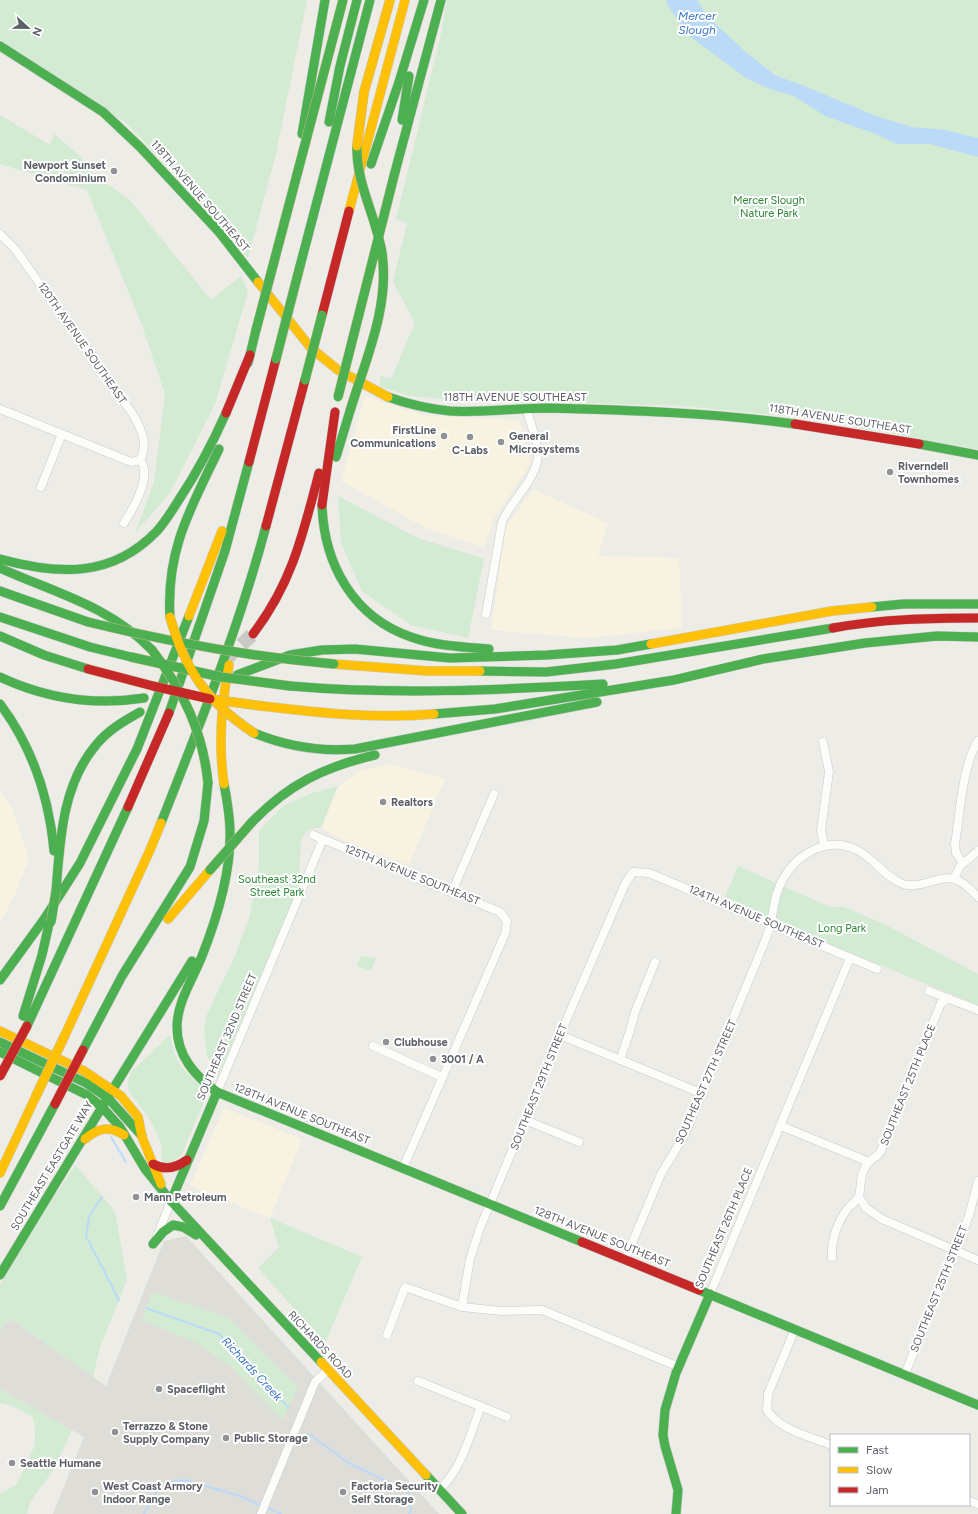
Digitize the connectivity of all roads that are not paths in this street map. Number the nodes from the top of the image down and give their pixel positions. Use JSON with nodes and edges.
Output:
{"nodes":[{"id":1,"x":325,"y":0,"type":"edge"},
{"id":2,"x":343,"y":0,"type":"edge"},
{"id":3,"x":357,"y":0,"type":"edge"},
{"id":4,"x":370,"y":0,"type":"edge"},
{"id":5,"x":390,"y":0,"type":"edge"},
{"id":6,"x":405,"y":0,"type":"edge"},
{"id":7,"x":424,"y":0,"type":"edge"},
{"id":8,"x":441,"y":0,"type":"edge"},
{"id":9,"x":419,"y":20,"type":"junction"},
{"id":10,"x":0,"y":46,"type":"edge"},
{"id":11,"x":395,"y":172,"type":"junction"},
{"id":12,"x":290,"y":207,"type":"junction"},
{"id":13,"x":348,"y":220,"type":"junction"},
{"id":14,"x":0,"y":234,"type":"edge"},
{"id":15,"x":300,"y":266,"type":"junction"},
{"id":16,"x":250,"y":355,"type":"junction"},
{"id":17,"x":266,"y":401,"type":"junction"},
{"id":18,"x":0,"y":408,"type":"edge"},
{"id":19,"x":526,"y":408,"type":"junction"},
{"id":20,"x":335,"y":412,"type":"junction"},
{"id":21,"x":62,"y":434,"type":"junction"},
{"id":22,"x":978,"y":455,"type":"edge"},
{"id":23,"x":140,"y":460,"type":"junction"},
{"id":24,"x":41,"y":487,"type":"dead end"},
{"id":25,"x":124,"y":523,"type":"dead end"},
{"id":26,"x":323,"y":528,"type":"junction"},
{"id":27,"x":0,"y":559,"type":"edge"},
{"id":28,"x":0,"y":568,"type":"edge"},
{"id":29,"x":0,"y":591,"type":"edge"},
{"id":30,"x":243,"y":602,"type":"junction"},
{"id":31,"x":978,"y":604,"type":"edge"},
{"id":32,"x":486,"y":614,"type":"dead end"},
{"id":33,"x":0,"y":617,"type":"edge"},
{"id":34,"x":978,"y":618,"type":"edge"},
{"id":35,"x":253,"y":634,"type":"tunnel mouth"},
{"id":36,"x":0,"y":636,"type":"edge"},
{"id":37,"x":978,"y":637,"type":"edge"},
{"id":38,"x":547,"y":655,"type":"junction"},
{"id":39,"x":713,"y":670,"type":"junction"},
{"id":40,"x":237,"y":675,"type":"dead end"},
{"id":41,"x":0,"y":677,"type":"edge"},
{"id":42,"x":674,"y":680,"type":"junction"},
{"id":43,"x":144,"y":698,"type":"dead end"},
{"id":44,"x":0,"y":704,"type":"edge"},
{"id":45,"x":140,"y":712,"type":"dead end"},
{"id":46,"x":537,"y":715,"type":"junction"},
{"id":47,"x":978,"y":741,"type":"edge"},
{"id":48,"x":823,"y":742,"type":"dead end"},
{"id":49,"x":494,"y":794,"type":"dead end"},
{"id":50,"x":313,"y":835,"type":"dead end"},
{"id":51,"x":323,"y":839,"type":"junction"},
{"id":52,"x":824,"y":845,"type":"junction"},
{"id":53,"x":978,"y":851,"type":"edge"},
{"id":54,"x":963,"y":863,"type":"junction"},
{"id":55,"x":633,"y":872,"type":"joint"},
{"id":56,"x":954,"y":879,"type":"junction"},
{"id":57,"x":54,"y":891,"type":"junction"},
{"id":58,"x":452,"y":892,"type":"junction"},
{"id":59,"x":978,"y":897,"type":"edge"},
{"id":60,"x":215,"y":914,"type":"junction"},
{"id":61,"x":771,"y":924,"type":"junction"},
{"id":62,"x":850,"y":958,"type":"junction"},
{"id":63,"x":655,"y":962,"type":"dead end"},
{"id":64,"x":877,"y":969,"type":"dead end"},
{"id":65,"x":0,"y":980,"type":"edge"},
{"id":66,"x":929,"y":991,"type":"dead end"},
{"id":67,"x":949,"y":998,"type":"junction"},
{"id":68,"x":107,"y":1003,"type":"junction"},
{"id":69,"x":978,"y":1010,"type":"edge"},
{"id":70,"x":24,"y":1024,"type":"junction"},
{"id":71,"x":0,"y":1032,"type":"edge"},
{"id":72,"x":560,"y":1035,"type":"junction"},
{"id":73,"x":0,"y":1042,"type":"edge"},
{"id":74,"x":373,"y":1046,"type":"dead end"},
{"id":75,"x":0,"y":1052,"type":"edge"},
{"id":76,"x":620,"y":1060,"type":"junction"},
{"id":77,"x":0,"y":1074,"type":"edge"},
{"id":78,"x":442,"y":1076,"type":"junction"},
{"id":79,"x":113,"y":1089,"type":"junction"},
{"id":80,"x":217,"y":1092,"type":"junction"},
{"id":81,"x":703,"y":1094,"type":"junction"},
{"id":82,"x":108,"y":1098,"type":"junction"},
{"id":83,"x":102,"y":1107,"type":"junction"},
{"id":84,"x":525,"y":1120,"type":"junction"},
{"id":85,"x":781,"y":1126,"type":"junction"},
{"id":86,"x":142,"y":1136,"type":"junction"},
{"id":87,"x":127,"y":1139,"type":"junction"},
{"id":88,"x":579,"y":1142,"type":"dead end"},
{"id":89,"x":77,"y":1146,"type":"junction"},
{"id":90,"x":187,"y":1160,"type":"junction"},
{"id":91,"x":869,"y":1162,"type":"junction"},
{"id":92,"x":153,"y":1164,"type":"junction"},
{"id":93,"x":403,"y":1168,"type":"junction"},
{"id":94,"x":0,"y":1173,"type":"edge"},
{"id":95,"x":978,"y":1181,"type":"edge"},
{"id":96,"x":163,"y":1190,"type":"junction"},
{"id":97,"x":860,"y":1197,"type":"junction"},
{"id":98,"x":171,"y":1201,"type":"junction"},
{"id":99,"x":490,"y":1204,"type":"junction"},
{"id":100,"x":0,"y":1206,"type":"edge"},
{"id":101,"x":153,"y":1244,"type":"joint"},
{"id":102,"x":213,"y":1248,"type":"junction"},
{"id":103,"x":955,"y":1250,"type":"junction"},
{"id":104,"x":832,"y":1257,"type":"dead end"},
{"id":105,"x":625,"y":1260,"type":"junction"},
{"id":106,"x":978,"y":1260,"type":"edge"},
{"id":107,"x":0,"y":1275,"type":"edge"},
{"id":108,"x":710,"y":1294,"type":"junction"},
{"id":109,"x":462,"y":1307,"type":"junction"},
{"id":110,"x":795,"y":1329,"type":"junction"},
{"id":111,"x":387,"y":1335,"type":"dead end"},
{"id":112,"x":679,"y":1367,"type":"junction"},
{"id":113,"x":328,"y":1370,"type":"junction"},
{"id":114,"x":905,"y":1374,"type":"junction"},
{"id":115,"x":418,"y":1381,"type":"dead end"},
{"id":116,"x":978,"y":1405,"type":"edge"},
{"id":117,"x":481,"y":1406,"type":"junction"},
{"id":118,"x":507,"y":1417,"type":"dead end"},
{"id":119,"x":830,"y":1445,"type":"edge"},
{"id":120,"x":440,"y":1490,"type":"junction"},
{"id":121,"x":261,"y":1514,"type":"edge"},
{"id":122,"x":462,"y":1514,"type":"edge"},
{"id":123,"x":676,"y":1514,"type":"edge"}],
"edges":[{"from":1,"to":12,"type":"main road","bridge":true},
{"from":2,"to":12,"type":"main road","bridge":true},
{"from":3,"to":15,"type":"main road"},
{"from":4,"to":15,"type":"main road"},
{"from":5,"to":26,"type":"main road","bridge":true},
{"from":6,"to":13,"type":"main road","bridge":true},
{"from":7,"to":9,"type":"main road"},
{"from":8,"to":11,"type":"main road"},
{"from":9,"to":11,"type":"main road"},
{"from":9,"to":13,"type":"main road","bridge":true},
{"from":10,"to":19,"type":"main road","name":"118TH AVENUE SOUTHEAST"},
{"from":11,"to":20,"type":"main road","bridge":true},
{"from":12,"to":16,"type":"main road","bridge":true},
{"from":13,"to":30,"type":"main road","bridge":true},
{"from":14,"to":23,"type":"street","name":"120TH AVENUE SOUTHEAST"},
{"from":15,"to":17,"type":"main road","bridge":true},
{"from":16,"to":27,"type":"main road"},
{"from":16,"to":46,"type":"main road","bridge":true},
{"from":17,"to":65,"type":"main road"},
{"from":17,"to":70,"type":"main road"},
{"from":18,"to":21,"type":"street"},
{"from":19,"to":22,"type":"main road","name":"118TH AVENUE SOUTHEAST"},
{"from":19,"to":32,"type":"street"},
{"from":20,"to":26,"type":"main road"},
{"from":20,"to":35,"type":"main road"},
{"from":21,"to":23,"type":"street"},
{"from":21,"to":24,"type":"street"},
{"from":23,"to":25,"type":"street"},
{"from":26,"to":38,"type":"main road"},
{"from":28,"to":68,"type":"main road","bridge":true},
{"from":29,"to":34,"type":"main road","bridge":true},
{"from":30,"to":60,"type":"main road"},
{"from":30,"to":94,"type":"main road","bridge":true},
{"from":31,"to":38,"type":"main road"},
{"from":33,"to":42,"type":"main road","bridge":true},
{"from":36,"to":42,"type":"main road","bridge":true},
{"from":37,"to":39,"type":"main road"},
{"from":38,"to":40,"type":"main road"},
{"from":39,"to":42,"type":"main road"},
{"from":39,"to":46,"type":"main road"},
{"from":41,"to":43,"type":"main road"},
{"from":44,"to":57,"type":"main road"},
{"from":45,"to":57,"type":"main road"},
{"from":46,"to":68,"type":"main road","bridge":true},
{"from":47,"to":54,"type":"street"},
{"from":48,"to":52,"type":"street"},
{"from":49,"to":58,"type":"street"},
{"from":50,"to":51,"type":"street","name":"125TH AVENUE SOUTHEAST"},
{"from":51,"to":58,"type":"street","name":"125TH AVENUE SOUTHEAST"},
{"from":51,"to":80,"type":"street","name":"SOUTHEAST 32ND STREET"},
{"from":52,"to":56,"type":"street"},
{"from":52,"to":61,"type":"street","name":"SOUTHEAST 27TH STREET"},
{"from":53,"to":54,"type":"street"},
{"from":54,"to":56,"type":"street"},
{"from":55,"to":61,"type":"street","name":"124TH AVENUE SOUTHEAST"},
{"from":55,"to":72,"type":"street","name":"SOUTHEAST 29TH STREET"},
{"from":56,"to":59,"type":"street"},
{"from":57,"to":70,"type":"main road","bridge":true},
{"from":58,"to":78,"type":"street","name":"125TH AVENUE SOUTHEAST"},
{"from":60,"to":79,"type":"main road","name":"SOUTHEAST EASTGATE WAY"},
{"from":60,"to":80,"type":"main road","name":"128TH AVENUE SOUTHEAST"},
{"from":61,"to":62,"type":"street","name":"124TH AVENUE SOUTHEAST"},
{"from":61,"to":81,"type":"street","name":"SOUTHEAST 27TH STREET"},
{"from":62,"to":64,"type":"street","name":"124TH AVENUE SOUTHEAST"},
{"from":62,"to":85,"type":"street","name":"SOUTHEAST 26TH PLACE"},
{"from":63,"to":76,"type":"street"},
{"from":66,"to":67,"type":"street"},
{"from":67,"to":69,"type":"street"},
{"from":67,"to":91,"type":"street","name":"SOUTHEAST 25TH PLACE"},
{"from":68,"to":100,"type":"main road","bridge":true},
{"from":70,"to":77,"type":"main road","bridge":true},
{"from":71,"to":79,"type":"main road","name":"RICHARDS ROAD"},
{"from":72,"to":76,"type":"street"},
{"from":72,"to":84,"type":"street","name":"SOUTHEAST 29TH STREET"},
{"from":73,"to":82,"type":"main road","name":"RICHARDS ROAD"},
{"from":74,"to":78,"type":"street"},
{"from":75,"to":83,"type":"main road","name":"RICHARDS ROAD"},
{"from":76,"to":81,"type":"street"},
{"from":78,"to":93,"type":"street"},
{"from":79,"to":82,"type":"main road","name":"SOUTHEAST EASTGATE WAY"},
{"from":79,"to":86,"type":"main road","name":"RICHARDS ROAD"},
{"from":80,"to":90,"type":"main road","name":"SOUTHEAST 32ND STREET"},
{"from":80,"to":93,"type":"main road","name":"128TH AVENUE SOUTHEAST"},
{"from":81,"to":105,"type":"street","name":"SOUTHEAST 27TH STREET"},
{"from":82,"to":83,"type":"main road","name":"SOUTHEAST EASTGATE WAY"},
{"from":82,"to":86,"type":"main road","name":"RICHARDS ROAD"},
{"from":83,"to":87,"type":"main road","name":"RICHARDS ROAD"},
{"from":83,"to":89,"type":"main road","name":"SOUTHEAST EASTGATE WAY"},
{"from":84,"to":88,"type":"street"},
{"from":84,"to":99,"type":"street","name":"SOUTHEAST 29TH STREET"},
{"from":85,"to":91,"type":"street"},
{"from":85,"to":108,"type":"street","name":"SOUTHEAST 26TH PLACE"},
{"from":86,"to":92,"type":"main road","name":"RICHARDS ROAD"},
{"from":87,"to":89,"type":"main road"},
{"from":87,"to":96,"type":"main road","name":"RICHARDS ROAD"},
{"from":89,"to":107,"type":"main road","name":"SOUTHEAST EASTGATE WAY"},
{"from":90,"to":92,"type":"main road"},
{"from":90,"to":98,"type":"main road","name":"SOUTHEAST 32ND STREET"},
{"from":91,"to":97,"type":"street","name":"SOUTHEAST 25TH PLACE"},
{"from":92,"to":96,"type":"main road","name":"RICHARDS ROAD"},
{"from":93,"to":99,"type":"main road","name":"128TH AVENUE SOUTHEAST"},
{"from":95,"to":103,"type":"street","name":"SOUTHEAST 25TH STREET"},
{"from":96,"to":98,"type":"main road","name":"RICHARDS ROAD"},
{"from":97,"to":103,"type":"street"},
{"from":97,"to":104,"type":"street"},
{"from":98,"to":101,"type":"street","name":"SOUTHEAST 32ND STREET"},
{"from":98,"to":102,"type":"main road","name":"RICHARDS ROAD"},
{"from":99,"to":105,"type":"main road","name":"128TH AVENUE SOUTHEAST"},
{"from":99,"to":109,"type":"street","name":"SOUTHEAST 29TH STREET"},
{"from":101,"to":102,"type":"main road"},
{"from":102,"to":113,"type":"main road","name":"RICHARDS ROAD"},
{"from":103,"to":106,"type":"street"},
{"from":103,"to":114,"type":"street","name":"SOUTHEAST 25TH STREET"},
{"from":105,"to":108,"type":"main road","name":"128TH AVENUE SOUTHEAST"},
{"from":108,"to":110,"type":"main road","name":"128TH AVENUE SOUTHEAST"},
{"from":108,"to":112,"type":"main road","name":"SOUTHEAST 26TH PLACE"},
{"from":109,"to":111,"type":"street"},
{"from":109,"to":112,"type":"street"},
{"from":110,"to":114,"type":"main road","name":"128TH AVENUE SOUTHEAST"},
{"from":110,"to":119,"type":"street"},
{"from":112,"to":123,"type":"main road","name":"SOUTHEAST 26TH PLACE"},
{"from":113,"to":120,"type":"main road","name":"RICHARDS ROAD"},
{"from":113,"to":121,"type":"street"},
{"from":114,"to":116,"type":"main road","name":"128TH AVENUE SOUTHEAST"},
{"from":115,"to":117,"type":"street"},
{"from":117,"to":118,"type":"street"},
{"from":117,"to":120,"type":"street"},
{"from":120,"to":122,"type":"main road","name":"RICHARDS ROAD"}]}
